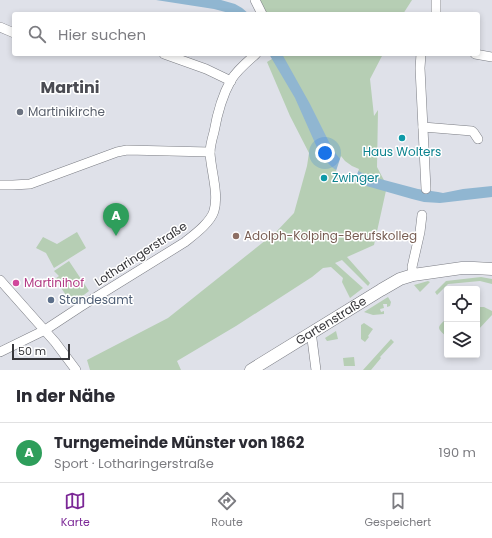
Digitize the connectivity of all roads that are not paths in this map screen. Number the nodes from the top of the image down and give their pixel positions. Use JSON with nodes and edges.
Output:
{"nodes":[{"id":1,"x":255,"y":0,"type":"edge"},
{"id":2,"x":436,"y":0,"type":"edge"},
{"id":3,"x":261,"y":12,"type":"edge"},
{"id":4,"x":436,"y":12,"type":"edge"},
{"id":5,"x":0,"y":26,"type":"edge"},
{"id":6,"x":12,"y":33,"type":"edge"},
{"id":7,"x":480,"y":55,"type":"edge"},
{"id":8,"x":170,"y":56,"type":"edge"},
{"id":9,"x":254,"y":56,"type":"edge"},
{"id":10,"x":421,"y":56,"type":"edge"},
{"id":11,"x":492,"y":57,"type":"edge"},
{"id":12,"x":231,"y":81,"type":"junction"},
{"id":13,"x":423,"y":127,"type":"junction"},
{"id":14,"x":478,"y":139,"type":"dead end"},
{"id":15,"x":210,"y":152,"type":"junction"},
{"id":16,"x":0,"y":185,"type":"edge"},
{"id":17,"x":426,"y":189,"type":"dead end"},
{"id":18,"x":422,"y":215,"type":"dead end"},
{"id":19,"x":492,"y":269,"type":"edge"},
{"id":20,"x":412,"y":275,"type":"junction"},
{"id":21,"x":0,"y":280,"type":"edge"},
{"id":22,"x":45,"y":330,"type":"junction"},
{"id":23,"x":309,"y":335,"type":"junction"},
{"id":24,"x":0,"y":352,"type":"edge"},
{"id":25,"x":76,"y":370,"type":"edge"},
{"id":26,"x":251,"y":370,"type":"edge"},
{"id":27,"x":316,"y":370,"type":"edge"}],
"edges":[{"from":1,"to":3,"type":"street"},
{"from":2,"to":4,"type":"street"},
{"from":5,"to":6,"type":"street"},
{"from":7,"to":11,"type":"street"},
{"from":8,"to":12,"type":"street"},
{"from":9,"to":12,"type":"street","name":"Lotharingerstraße"},
{"from":10,"to":13,"type":"street"},
{"from":12,"to":15,"type":"street","name":"Lotharingerstraße"},
{"from":13,"to":14,"type":"street"},
{"from":13,"to":17,"type":"street"},
{"from":15,"to":16,"type":"street"},
{"from":15,"to":22,"type":"street","name":"Lotharingerstraße"},
{"from":18,"to":20,"type":"street"},
{"from":19,"to":20,"type":"street","name":"Gartenstraße"},
{"from":20,"to":23,"type":"street","name":"Gartenstraße"},
{"from":21,"to":22,"type":"street"},
{"from":22,"to":24,"type":"street","name":"Lotharingerstraße"},
{"from":22,"to":25,"type":"street"},
{"from":23,"to":26,"type":"street","name":"Gartenstraße"},
{"from":23,"to":27,"type":"street"}]}
